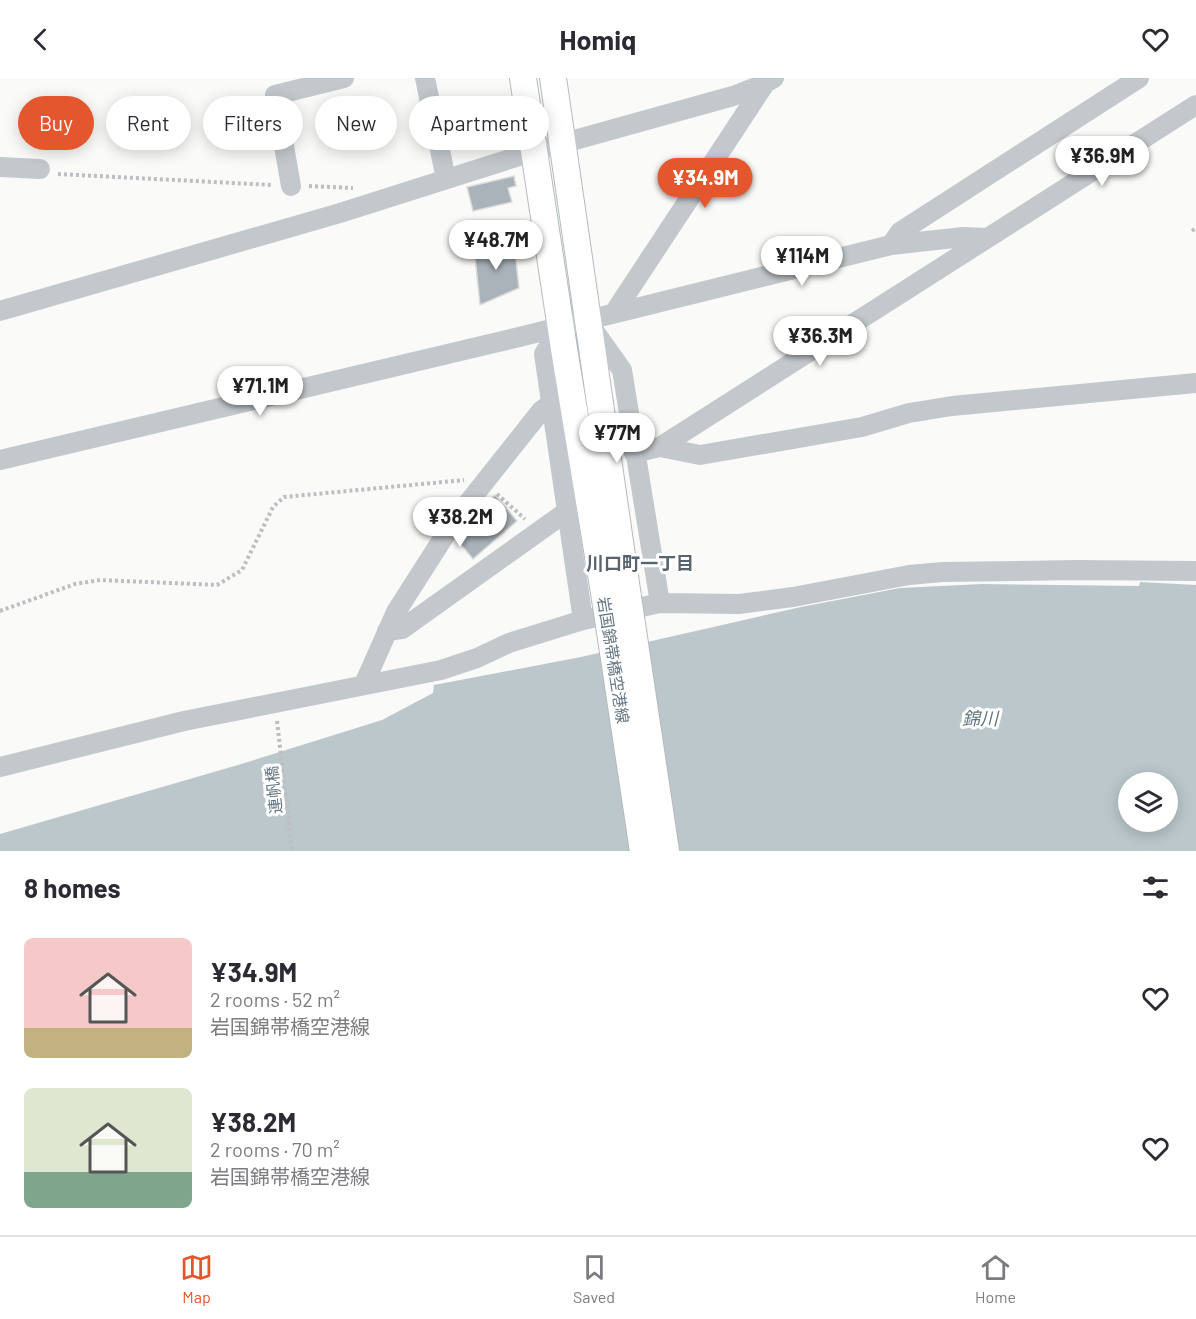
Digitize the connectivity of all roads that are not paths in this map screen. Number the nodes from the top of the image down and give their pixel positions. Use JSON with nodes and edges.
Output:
{"nodes":[{"id":1,"x":344,"y":78,"type":"edge"},
{"id":2,"x":425,"y":78,"type":"edge"},
{"id":3,"x":523,"y":78,"type":"edge"},
{"id":4,"x":553,"y":78,"type":"edge"},
{"id":5,"x":1139,"y":78,"type":"edge"},
{"id":6,"x":769,"y":80,"type":"edge"},
{"id":7,"x":1196,"y":105,"type":"edge"},
{"id":8,"x":562,"y":144,"type":"junction"},
{"id":9,"x":535,"y":151,"type":"junction"},
{"id":10,"x":0,"y":167,"type":"edge"},
{"id":11,"x":40,"y":169,"type":"road end"},
{"id":12,"x":446,"y":179,"type":"junction"},
{"id":13,"x":291,"y":186,"type":"road end"},
{"id":14,"x":987,"y":238,"type":"junction"},
{"id":15,"x":891,"y":245,"type":"junction"},
{"id":16,"x":0,"y":311,"type":"edge"},
{"id":17,"x":614,"y":313,"type":"junction"},
{"id":18,"x":587,"y":320,"type":"junction"},
{"id":19,"x":560,"y":327,"type":"junction"},
{"id":20,"x":1196,"y":383,"type":"edge"},
{"id":21,"x":550,"y":404,"type":"junction"},
{"id":22,"x":660,"y":447,"type":"junction"},
{"id":23,"x":634,"y":453,"type":"junction"},
{"id":24,"x":0,"y":459,"type":"edge"},
{"id":25,"x":566,"y":512,"type":"junction"},
{"id":26,"x":1196,"y":572,"type":"edge"},
{"id":27,"x":617,"y":598,"type":"junction"},
{"id":28,"x":660,"y":603,"type":"junction"},
{"id":29,"x":583,"y":620,"type":"junction"},
{"id":30,"x":387,"y":631,"type":"junction"},
{"id":31,"x":364,"y":684,"type":"junction"},
{"id":32,"x":0,"y":768,"type":"edge"},
{"id":33,"x":643,"y":851,"type":"edge"},
{"id":34,"x":666,"y":851,"type":"edge"}],
"edges":[{"from":1,"to":13,"type":"street"},
{"from":2,"to":12,"type":"street"},
{"from":3,"to":9,"type":"main road","name":"岩国錦帯橋空港線"},
{"from":4,"to":8,"type":"main road","name":"岩国錦帯橋空港線"},
{"from":5,"to":15,"type":"street"},
{"from":6,"to":8,"type":"street"},
{"from":6,"to":17,"type":"street"},
{"from":7,"to":14,"type":"street"},
{"from":8,"to":9,"type":"street"},
{"from":8,"to":18,"type":"main road","name":"岩国錦帯橋空港線"},
{"from":9,"to":12,"type":"street"},
{"from":9,"to":19,"type":"main road","name":"岩国錦帯橋空港線"},
{"from":10,"to":11,"type":"street"},
{"from":12,"to":16,"type":"street"},
{"from":14,"to":15,"type":"street"},
{"from":14,"to":22,"type":"street"},
{"from":15,"to":17,"type":"street"},
{"from":17,"to":18,"type":"street"},
{"from":18,"to":19,"type":"street"},
{"from":18,"to":23,"type":"street"},
{"from":18,"to":27,"type":"main road","name":"岩国錦帯橋空港線"},
{"from":19,"to":21,"type":"street"},
{"from":19,"to":24,"type":"street"},
{"from":19,"to":27,"type":"main road","name":"岩国錦帯橋空港線"},
{"from":20,"to":22,"type":"street"},
{"from":21,"to":25,"type":"street"},
{"from":21,"to":30,"type":"street"},
{"from":22,"to":23,"type":"street"},
{"from":23,"to":28,"type":"street"},
{"from":25,"to":29,"type":"street"},
{"from":25,"to":30,"type":"street"},
{"from":26,"to":28,"type":"street"},
{"from":27,"to":33,"type":"main road","name":"岩国錦帯橋空港線","bridge":true},
{"from":27,"to":34,"type":"main road","name":"岩国錦帯橋空港線","bridge":true},
{"from":28,"to":29,"type":"street"},
{"from":29,"to":31,"type":"street"},
{"from":30,"to":31,"type":"street"},
{"from":31,"to":32,"type":"street"}]}
